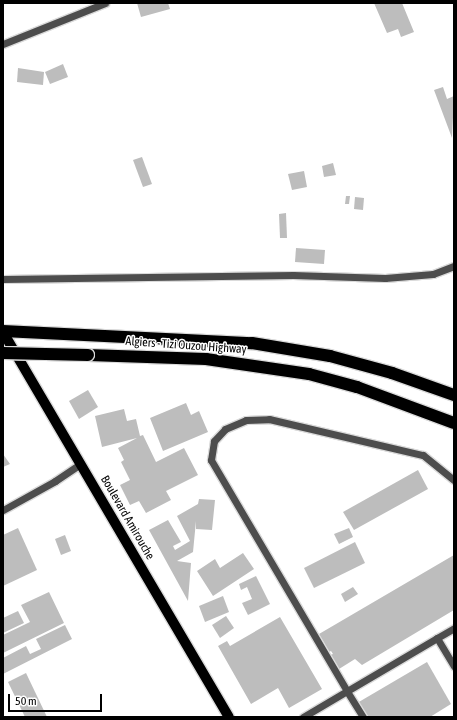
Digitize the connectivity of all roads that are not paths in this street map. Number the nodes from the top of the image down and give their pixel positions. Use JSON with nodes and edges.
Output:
{"nodes":[{"id":1,"x":105,"y":3,"type":"edge"},
{"id":2,"x":3,"y":44,"type":"edge"},
{"id":3,"x":454,"y":266,"type":"edge"},
{"id":4,"x":3,"y":279,"type":"edge"},
{"id":5,"x":3,"y":332,"type":"edge"},
{"id":6,"x":3,"y":353,"type":"edge"},
{"id":7,"x":454,"y":395,"type":"edge"},
{"id":8,"x":454,"y":423,"type":"edge"},
{"id":9,"x":80,"y":464,"type":"junction"},
{"id":10,"x":454,"y":480,"type":"edge"},
{"id":11,"x":3,"y":510,"type":"edge"},
{"id":12,"x":454,"y":628,"type":"edge"},
{"id":13,"x":437,"y":638,"type":"junction"},
{"id":14,"x":454,"y":666,"type":"edge"},
{"id":15,"x":347,"y":691,"type":"junction"},
{"id":16,"x":229,"y":717,"type":"edge"},
{"id":17,"x":303,"y":717,"type":"edge"},
{"id":18,"x":363,"y":717,"type":"edge"}],
"edges":[{"from":1,"to":2,"type":"street"},
{"from":3,"to":4,"type":"street"},
{"from":5,"to":7,"type":"highway","name":"Algiers - Tizi Ouzou Highway"},
{"from":5,"to":9,"type":"main road","name":"Boulevard Amirouche"},
{"from":6,"to":8,"type":"highway","name":"Algiers - Tizi Ouzou Highway","bridge":true},
{"from":9,"to":11,"type":"street"},
{"from":9,"to":16,"type":"main road","name":"Boulevard Amirouche"},
{"from":10,"to":15,"type":"street"},
{"from":12,"to":13,"type":"street"},
{"from":13,"to":14,"type":"street"},
{"from":13,"to":15,"type":"street"},
{"from":15,"to":17,"type":"street"},
{"from":15,"to":18,"type":"street"}]}
